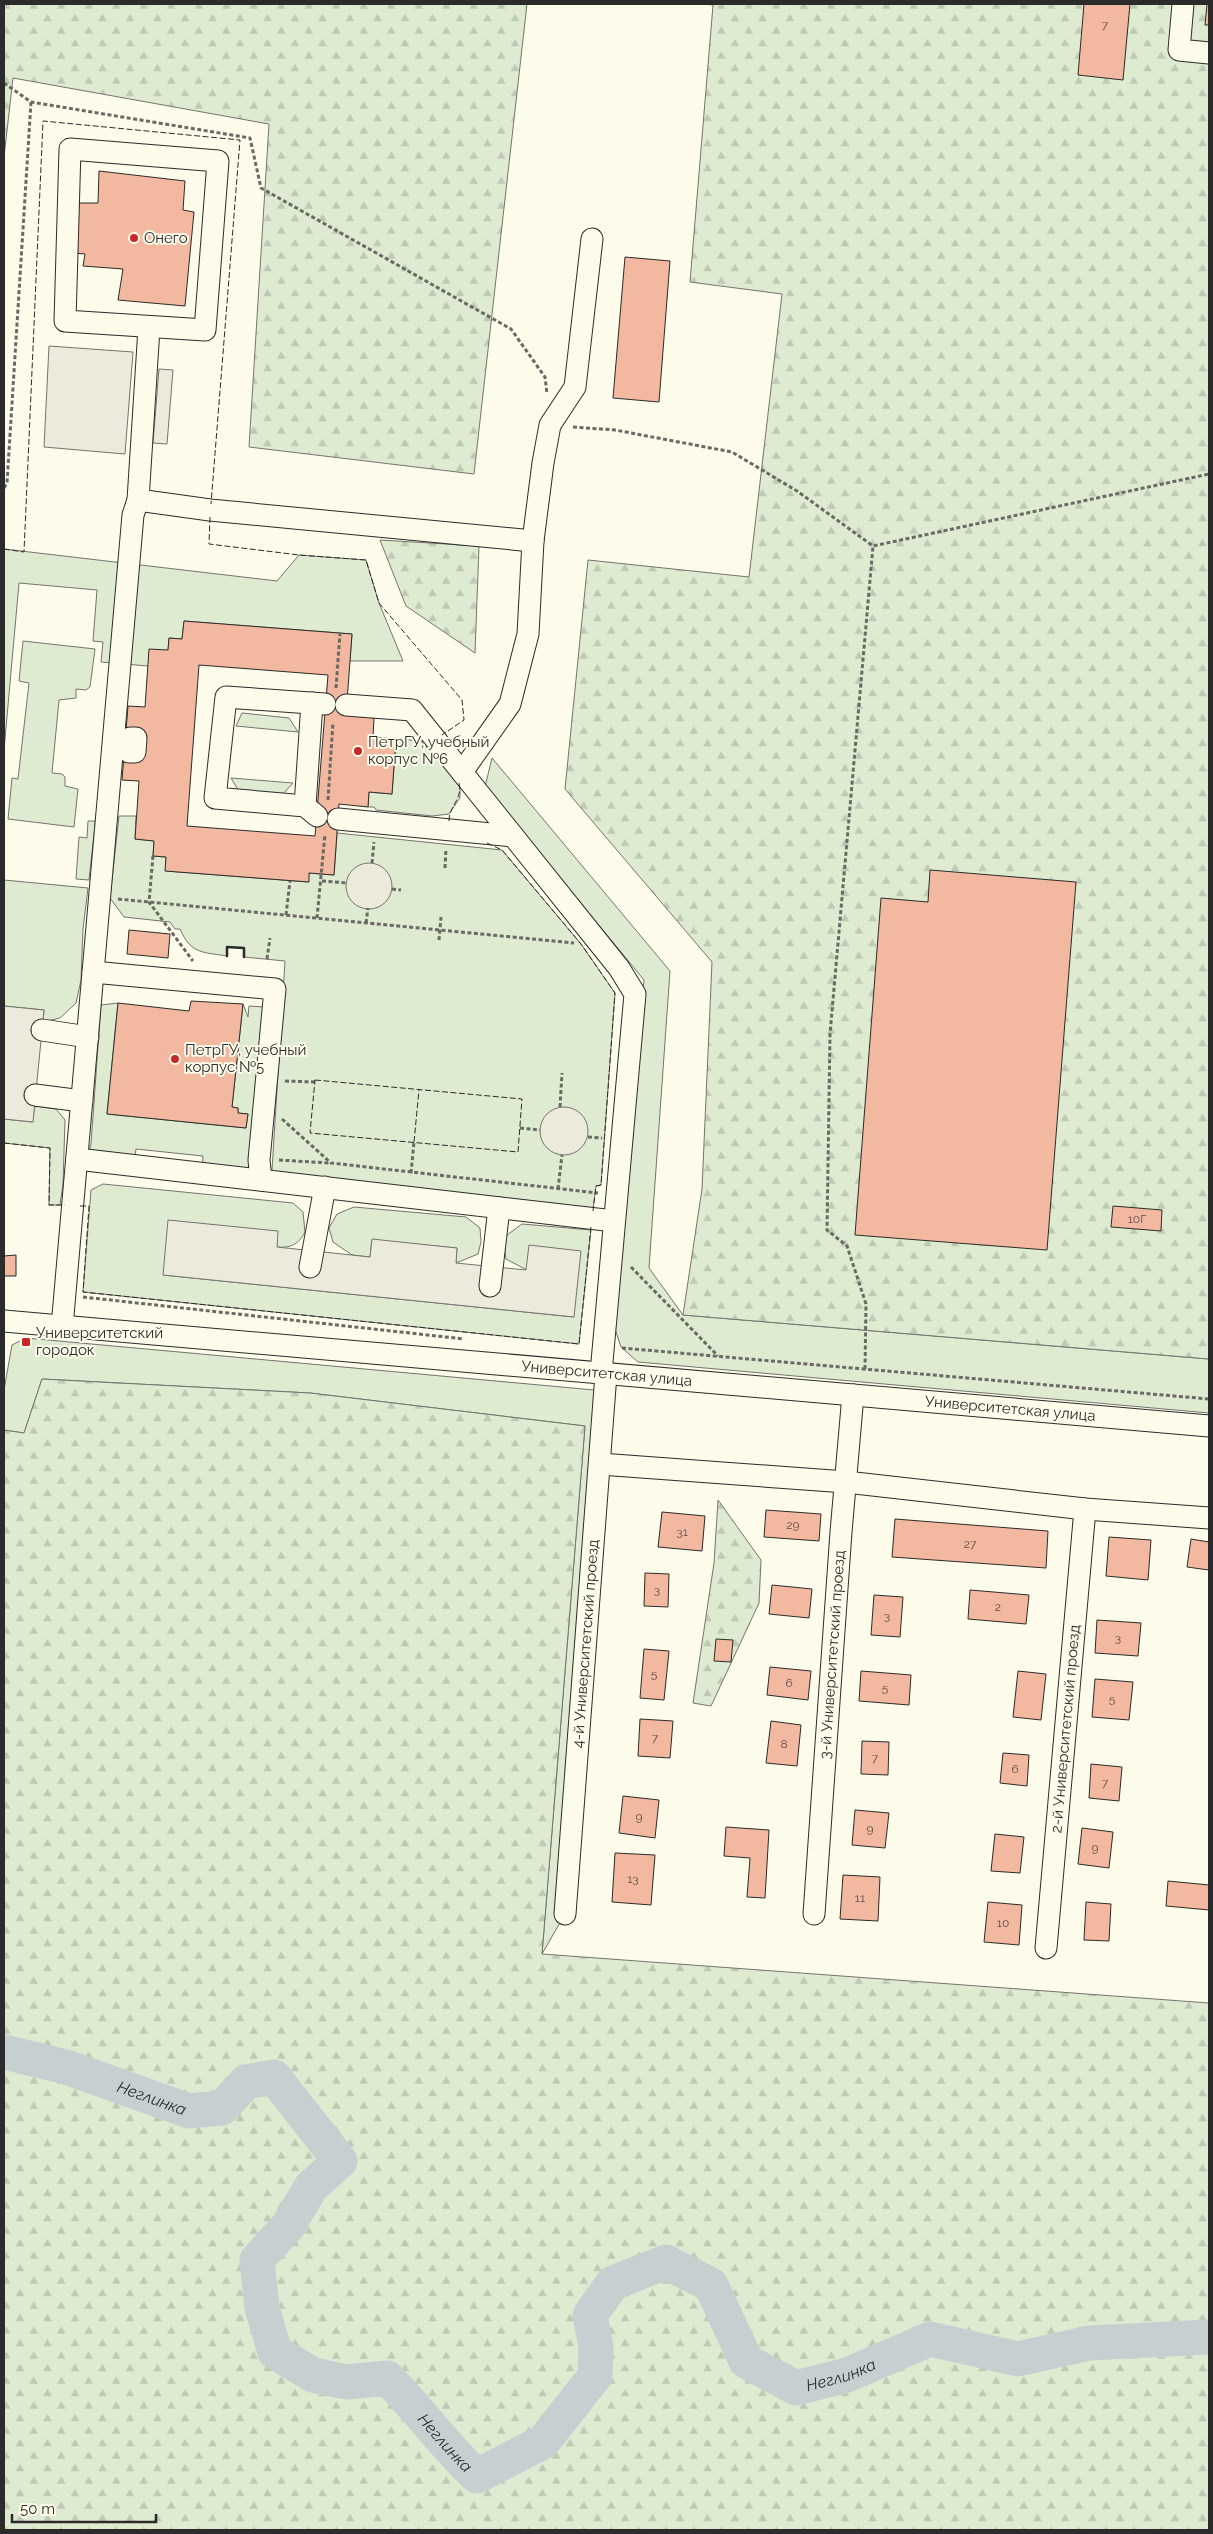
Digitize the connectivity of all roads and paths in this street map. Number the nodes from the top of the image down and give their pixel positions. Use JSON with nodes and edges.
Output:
{"nodes":[{"id":1,"x":1183,"y":4,"type":"edge"},
{"id":2,"x":1209,"y":53,"type":"edge"},
{"id":3,"x":4,"y":83,"type":"edge"},
{"id":4,"x":31,"y":102,"type":"junction"},
{"id":5,"x":592,"y":239,"type":"dead end"},
{"id":6,"x":150,"y":328,"type":"junction"},
{"id":7,"x":550,"y":425,"type":"junction"},
{"id":8,"x":1209,"y":474,"type":"edge"},
{"id":9,"x":4,"y":488,"type":"edge"},
{"id":10,"x":138,"y":500,"type":"junction"},
{"id":11,"x":533,"y":541,"type":"junction"},
{"id":12,"x":872,"y":546,"type":"junction"},
{"id":13,"x":340,"y":633,"type":"dead end"},
{"id":14,"x":330,"y":704,"type":"junction"},
{"id":15,"x":462,"y":772,"type":"junction"},
{"id":16,"x":322,"y":816,"type":"junction"},
{"id":17,"x":513,"y":836,"type":"junction"},
{"id":18,"x":375,"y":837,"type":"dead end"},
{"id":19,"x":446,"y":845,"type":"dead end"},
{"id":20,"x":152,"y":856,"type":"dead end"},
{"id":21,"x":372,"y":863,"type":"dead end"},
{"id":22,"x":445,"y":868,"type":"dead end"},
{"id":23,"x":290,"y":881,"type":"dead end"},
{"id":24,"x":322,"y":881,"type":"junction"},
{"id":25,"x":347,"y":883,"type":"dead end"},
{"id":26,"x":392,"y":889,"type":"dead end"},
{"id":27,"x":401,"y":890,"type":"dead end"},
{"id":28,"x":110,"y":898,"type":"dead end"},
{"id":29,"x":149,"y":902,"type":"junction"},
{"id":30,"x":368,"y":908,"type":"dead end"},
{"id":31,"x":286,"y":915,"type":"junction"},
{"id":32,"x":441,"y":917,"type":"dead end"},
{"id":33,"x":317,"y":918,"type":"junction"},
{"id":34,"x":366,"y":923,"type":"junction"},
{"id":35,"x":440,"y":930,"type":"junction"},
{"id":36,"x":270,"y":938,"type":"dead end"},
{"id":37,"x":439,"y":940,"type":"dead end"},
{"id":38,"x":581,"y":944,"type":"dead end"},
{"id":39,"x":267,"y":959,"type":"dead end"},
{"id":40,"x":93,"y":972,"type":"junction"},
{"id":41,"x":208,"y":983,"type":"junction"},
{"id":42,"x":42,"y":1030,"type":"dead end"},
{"id":43,"x":88,"y":1037,"type":"junction"},
{"id":44,"x":562,"y":1074,"type":"dead end"},
{"id":45,"x":277,"y":1081,"type":"dead end"},
{"id":46,"x":315,"y":1082,"type":"dead end"},
{"id":47,"x":35,"y":1095,"type":"dead end"},
{"id":48,"x":82,"y":1101,"type":"junction"},
{"id":49,"x":560,"y":1108,"type":"dead end"},
{"id":50,"x":520,"y":1128,"type":"dead end"},
{"id":51,"x":540,"y":1130,"type":"dead end"},
{"id":52,"x":588,"y":1137,"type":"dead end"},
{"id":53,"x":604,"y":1138,"type":"dead end"},
{"id":54,"x":414,"y":1142,"type":"dead end"},
{"id":55,"x":562,"y":1155,"type":"dead end"},
{"id":56,"x":77,"y":1159,"type":"junction"},
{"id":57,"x":331,"y":1163,"type":"dead end"},
{"id":58,"x":260,"y":1170,"type":"junction"},
{"id":59,"x":411,"y":1173,"type":"dead end"},
{"id":60,"x":324,"y":1187,"type":"junction"},
{"id":61,"x":558,"y":1188,"type":"dead end"},
{"id":62,"x":499,"y":1208,"type":"junction"},
{"id":63,"x":614,"y":1221,"type":"junction"},
{"id":64,"x":612,"y":1248,"type":"junction"},
{"id":65,"x":310,"y":1267,"type":"dead end"},
{"id":66,"x":490,"y":1286,"type":"dead end"},
{"id":67,"x":77,"y":1296,"type":"dead end"},
{"id":68,"x":6,"y":1327,"type":"edge"},
{"id":69,"x":62,"y":1327,"type":"junction"},
{"id":70,"x":474,"y":1340,"type":"dead end"},
{"id":71,"x":605,"y":1346,"type":"junction"},
{"id":72,"x":718,"y":1356,"type":"junction"},
{"id":73,"x":865,"y":1369,"type":"junction"},
{"id":74,"x":604,"y":1373,"type":"junction"},
{"id":75,"x":853,"y":1395,"type":"junction"},
{"id":76,"x":1209,"y":1399,"type":"edge"},
{"id":77,"x":1209,"y":1426,"type":"edge"},
{"id":78,"x":600,"y":1464,"type":"junction"},
{"id":79,"x":846,"y":1482,"type":"junction"},
{"id":80,"x":1085,"y":1509,"type":"junction"},
{"id":81,"x":1209,"y":1518,"type":"edge"},
{"id":82,"x":565,"y":1914,"type":"dead end"},
{"id":83,"x":814,"y":1914,"type":"dead end"},
{"id":84,"x":1046,"y":1948,"type":"dead end"}],
"edges":[{"from":1,"to":2,"type":"street"},
{"from":3,"to":4,"type":"path"},
{"from":4,"to":7,"type":"path"},
{"from":4,"to":9,"type":"path"},
{"from":5,"to":7,"type":"street"},
{"from":6,"to":6,"type":"street"},
{"from":6,"to":10,"type":"street"},
{"from":7,"to":11,"type":"street"},
{"from":7,"to":12,"type":"path"},
{"from":8,"to":12,"type":"path"},
{"from":10,"to":11,"type":"street"},
{"from":10,"to":40,"type":"street"},
{"from":11,"to":15,"type":"street"},
{"from":12,"to":73,"type":"path"},
{"from":13,"to":14,"type":"path"},
{"from":14,"to":15,"type":"street","name":"4-й Университетский проезд"},
{"from":14,"to":16,"type":"street"},
{"from":14,"to":16,"type":"path"},
{"from":14,"to":16,"type":"street","name":"4-й Университетский проезд"},
{"from":15,"to":17,"type":"street","name":"4-й Университетский проезд"},
{"from":16,"to":17,"type":"street"},
{"from":16,"to":24,"type":"path"},
{"from":17,"to":63,"type":"street","name":"4-й Университетский проезд"},
{"from":18,"to":21,"type":"path"},
{"from":19,"to":22,"type":"path"},
{"from":20,"to":29,"type":"path"},
{"from":23,"to":31,"type":"path"},
{"from":24,"to":25,"type":"path"},
{"from":24,"to":33,"type":"path"},
{"from":26,"to":27,"type":"path"},
{"from":28,"to":29,"type":"path"},
{"from":29,"to":31,"type":"path"},
{"from":29,"to":41,"type":"path"},
{"from":30,"to":34,"type":"path"},
{"from":31,"to":33,"type":"path"},
{"from":32,"to":35,"type":"path"},
{"from":33,"to":34,"type":"path"},
{"from":34,"to":35,"type":"path"},
{"from":35,"to":37,"type":"path"},
{"from":35,"to":38,"type":"path"},
{"from":36,"to":39,"type":"path"},
{"from":40,"to":41,"type":"street"},
{"from":40,"to":43,"type":"street"},
{"from":41,"to":58,"type":"street"},
{"from":42,"to":43,"type":"street"},
{"from":43,"to":48,"type":"street"},
{"from":44,"to":49,"type":"path"},
{"from":45,"to":46,"type":"path"},
{"from":47,"to":48,"type":"street"},
{"from":48,"to":56,"type":"street"},
{"from":50,"to":51,"type":"path"},
{"from":52,"to":53,"type":"path"},
{"from":54,"to":59,"type":"path"},
{"from":55,"to":61,"type":"path"},
{"from":56,"to":58,"type":"street"},
{"from":56,"to":69,"type":"street"},
{"from":57,"to":58,"type":"path"},
{"from":58,"to":60,"type":"street"},
{"from":60,"to":62,"type":"street"},
{"from":60,"to":65,"type":"street"},
{"from":62,"to":63,"type":"street"},
{"from":62,"to":66,"type":"street"},
{"from":63,"to":64,"type":"street","name":"4-й Университетский проезд"},
{"from":64,"to":71,"type":"street","name":"4-й Университетский проезд"},
{"from":64,"to":72,"type":"path"},
{"from":67,"to":70,"type":"path"},
{"from":68,"to":69,"type":"street","name":"Университетская улица"},
{"from":69,"to":74,"type":"street","name":"Университетская улица"},
{"from":71,"to":72,"type":"path"},
{"from":71,"to":74,"type":"street","name":"4-й Университетский проезд"},
{"from":72,"to":73,"type":"path"},
{"from":73,"to":76,"type":"path"},
{"from":74,"to":75,"type":"street","name":"Университетская улица"},
{"from":74,"to":78,"type":"street","name":"4-й Университетский проезд"},
{"from":75,"to":77,"type":"street","name":"Университетская улица"},
{"from":75,"to":79,"type":"street","name":"3-й Университетский проезд"},
{"from":78,"to":79,"type":"street"},
{"from":78,"to":82,"type":"street","name":"4-й Университетский проезд"},
{"from":79,"to":80,"type":"street"},
{"from":79,"to":83,"type":"street","name":"3-й Университетский проезд"},
{"from":80,"to":81,"type":"street"},
{"from":80,"to":84,"type":"street","name":"2-й Университетский проезд"}]}
